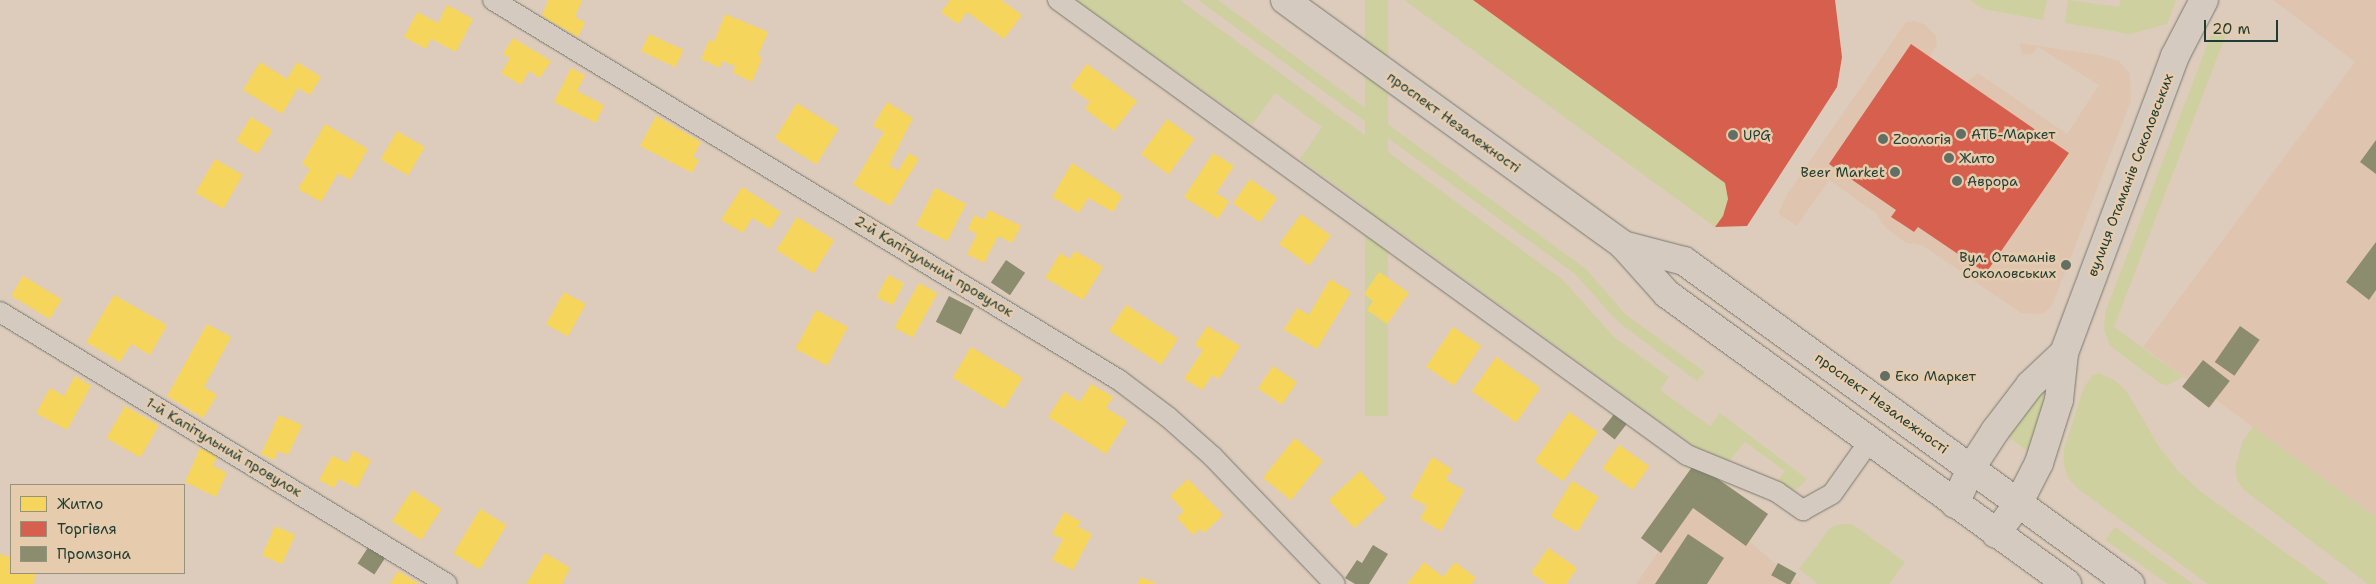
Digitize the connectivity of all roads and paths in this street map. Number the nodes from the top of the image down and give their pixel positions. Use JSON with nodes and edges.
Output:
{"nodes":[{"id":1,"x":493,"y":0,"type":"edge"},
{"id":2,"x":1058,"y":0,"type":"edge"},
{"id":3,"x":1285,"y":0,"type":"edge"},
{"id":4,"x":2204,"y":0,"type":"edge"},
{"id":5,"x":1623,"y":244,"type":"junction"},
{"id":6,"x":0,"y":312,"type":"edge"},
{"id":7,"x":2064,"y":353,"type":"junction"},
{"id":8,"x":1869,"y":442,"type":"junction"},
{"id":9,"x":1971,"y":468,"type":"junction"},
{"id":10,"x":2019,"y":502,"type":"junction"},
{"id":11,"x":1955,"y":504,"type":"junction"},
{"id":12,"x":1996,"y":534,"type":"junction"},
{"id":13,"x":447,"y":584,"type":"edge"},
{"id":14,"x":1335,"y":584,"type":"edge"},
{"id":15,"x":2066,"y":584,"type":"edge"},
{"id":16,"x":2130,"y":584,"type":"edge"}],
"edges":[{"from":1,"to":14,"type":"street","name":"2-й Капітульний провулок"},
{"from":2,"to":8,"type":"street"},
{"from":3,"to":5,"type":"main road","name":"проспект Незалежності"},
{"from":4,"to":7,"type":"main road","name":"вулиця Отаманів Соколовських"},
{"from":5,"to":8,"type":"main road","name":"проспект Незалежності"},
{"from":5,"to":9,"type":"main road","name":"проспект Незалежності"},
{"from":6,"to":13,"type":"street","name":"1-й Капітульний провулок"},
{"from":7,"to":9,"type":"main road","name":"вулиця Отаманів Соколовських"},
{"from":7,"to":10,"type":"main road","name":"вулиця Отаманів Соколовських"},
{"from":8,"to":11,"type":"main road","name":"проспект Незалежності"},
{"from":9,"to":10,"type":"main road","name":"проспект Незалежності"},
{"from":9,"to":11,"type":"main road","name":"вулиця Отаманів Соколовських"},
{"from":10,"to":12,"type":"main road","name":"вулиця Отаманів Соколовських"},
{"from":10,"to":16,"type":"main road","name":"проспект Незалежності"},
{"from":11,"to":12,"type":"main road","name":"проспект Незалежності"},
{"from":12,"to":15,"type":"main road","name":"проспект Незалежності"}]}
